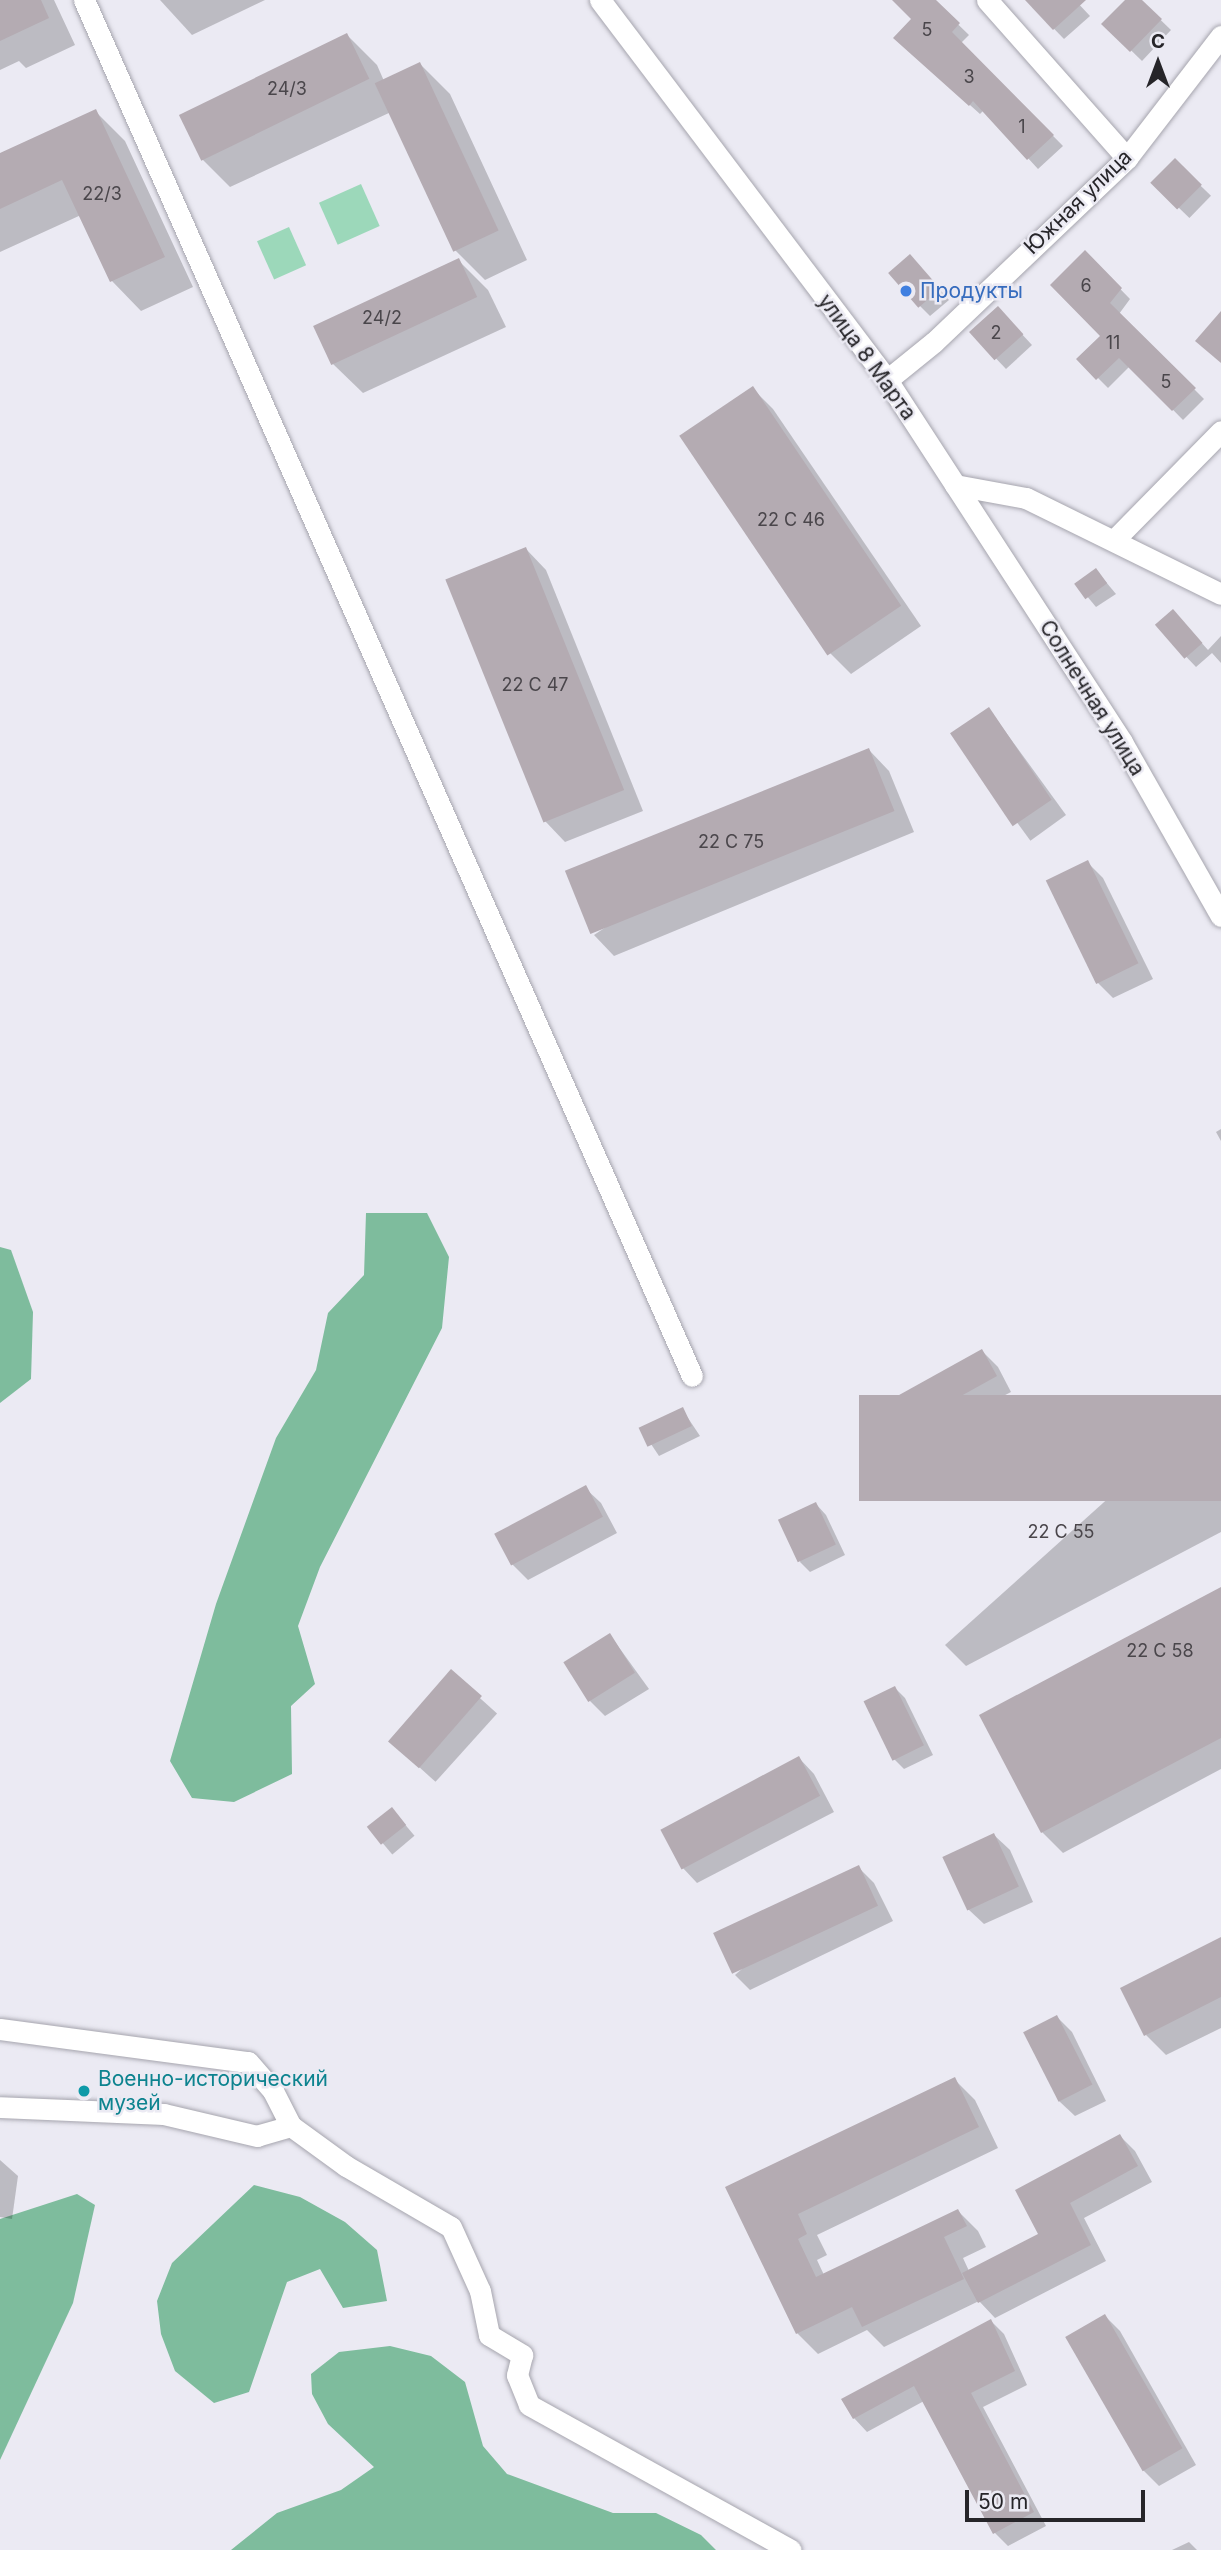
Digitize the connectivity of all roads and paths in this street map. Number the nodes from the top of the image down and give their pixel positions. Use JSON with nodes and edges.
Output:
{"nodes":[{"id":1,"x":84,"y":0,"type":"edge"},
{"id":2,"x":600,"y":0,"type":"edge"},
{"id":3,"x":986,"y":0,"type":"edge"},
{"id":4,"x":1221,"y":36,"type":"edge"},
{"id":5,"x":1126,"y":158,"type":"junction"},
{"id":6,"x":887,"y":380,"type":"junction"},
{"id":7,"x":1221,"y":431,"type":"edge"},
{"id":8,"x":955,"y":485,"type":"junction"},
{"id":9,"x":1115,"y":538,"type":"junction"},
{"id":10,"x":1221,"y":594,"type":"edge"},
{"id":11,"x":1221,"y":916,"type":"edge"},
{"id":12,"x":692,"y":1376,"type":"dead end"},
{"id":13,"x":0,"y":2029,"type":"edge"},
{"id":14,"x":0,"y":2107,"type":"edge"},
{"id":15,"x":291,"y":2126,"type":"junction"},
{"id":16,"x":791,"y":2550,"type":"edge"}],
"edges":[{"from":1,"to":12,"type":"street"},
{"from":2,"to":6,"type":"street","name":"улица 8 Марта"},
{"from":3,"to":5,"type":"street"},
{"from":4,"to":5,"type":"street","name":"Южная улица"},
{"from":5,"to":6,"type":"street","name":"Южная улица"},
{"from":6,"to":8,"type":"street","name":"улица 8 Марта"},
{"from":7,"to":9,"type":"street"},
{"from":8,"to":9,"type":"street"},
{"from":8,"to":11,"type":"street","name":"Солнечная улица"},
{"from":9,"to":10,"type":"street"},
{"from":13,"to":15,"type":"street"},
{"from":14,"to":15,"type":"street"},
{"from":15,"to":16,"type":"street"}]}
